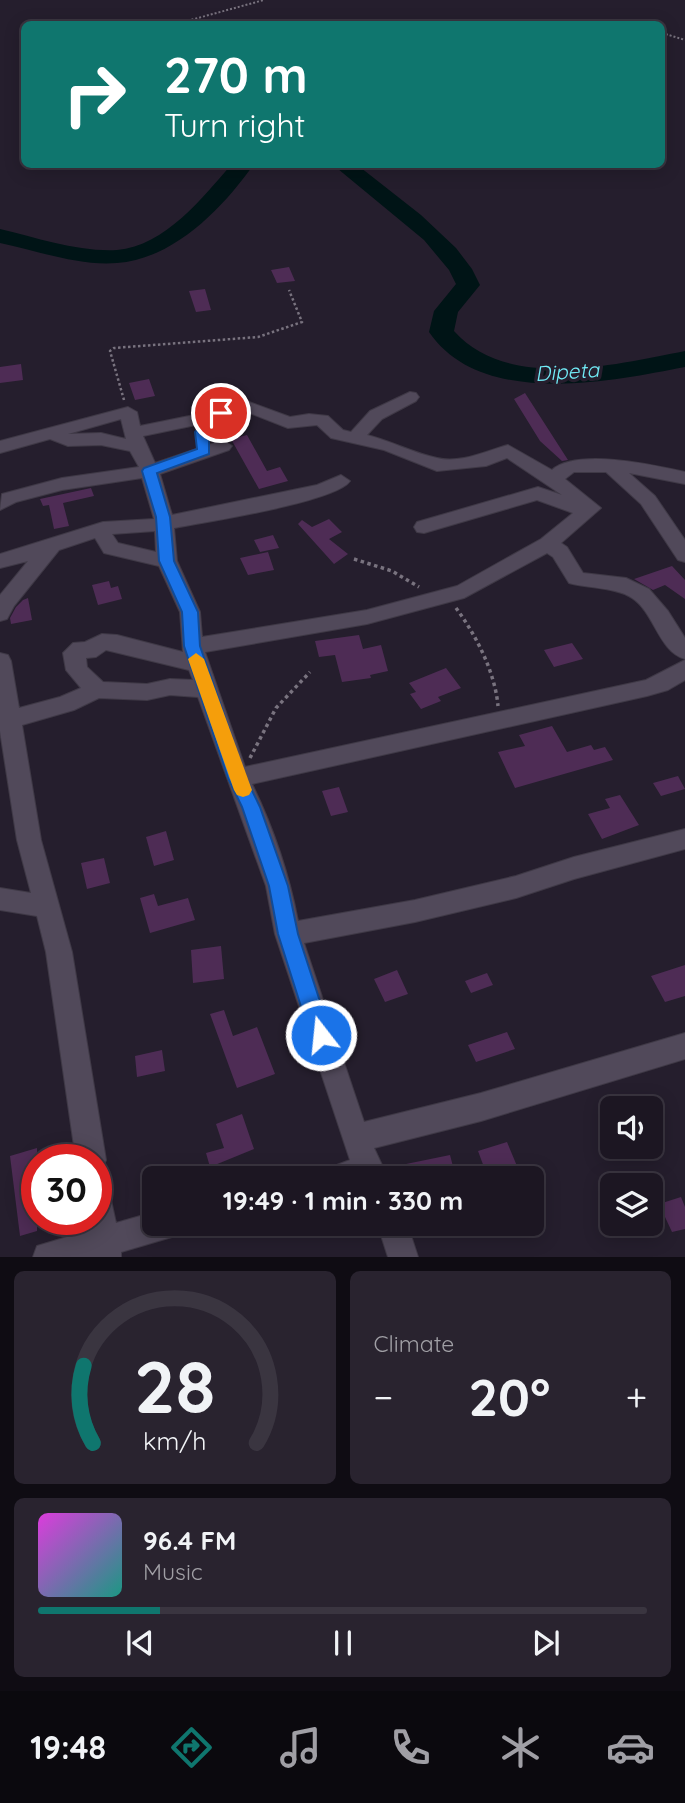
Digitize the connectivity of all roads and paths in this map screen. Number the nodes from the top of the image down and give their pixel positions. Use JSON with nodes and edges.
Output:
{"nodes":[{"id":1,"x":264,"y":0,"type":"edge"},
{"id":2,"x":181,"y":21,"type":"edge"},
{"id":3,"x":665,"y":34,"type":"edge"},
{"id":4,"x":685,"y":40,"type":"edge"},
{"id":5,"x":289,"y":290,"type":"dead end"},
{"id":6,"x":410,"y":397,"type":"dead end"},
{"id":7,"x":128,"y":412,"type":"junction"},
{"id":8,"x":215,"y":416,"type":"junction"},
{"id":9,"x":54,"y":433,"type":"junction"},
{"id":10,"x":355,"y":438,"type":"junction"},
{"id":11,"x":135,"y":440,"type":"junction"},
{"id":12,"x":223,"y":446,"type":"dead end"},
{"id":13,"x":0,"y":447,"type":"edge"},
{"id":14,"x":206,"y":458,"type":"junction"},
{"id":15,"x":610,"y":466,"type":"junction"},
{"id":16,"x":149,"y":471,"type":"junction"},
{"id":17,"x":685,"y":478,"type":"edge"},
{"id":18,"x":554,"y":480,"type":"junction"},
{"id":19,"x":341,"y":481,"type":"dead end"},
{"id":20,"x":0,"y":504,"type":"edge"},
{"id":21,"x":585,"y":511,"type":"junction"},
{"id":22,"x":163,"y":523,"type":"junction"},
{"id":23,"x":424,"y":527,"type":"dead end"},
{"id":24,"x":103,"y":528,"type":"junction"},
{"id":25,"x":548,"y":544,"type":"junction"},
{"id":26,"x":52,"y":545,"type":"junction"},
{"id":27,"x":685,"y":555,"type":"edge"},
{"id":28,"x":355,"y":559,"type":"dead end"},
{"id":29,"x":0,"y":561,"type":"edge"},
{"id":30,"x":167,"y":561,"type":"junction"},
{"id":31,"x":435,"y":597,"type":"junction"},
{"id":32,"x":0,"y":614,"type":"edge"},
{"id":33,"x":685,"y":651,"type":"edge"},
{"id":34,"x":195,"y":655,"type":"junction"},
{"id":35,"x":0,"y":661,"type":"edge"},
{"id":36,"x":685,"y":668,"type":"edge"},
{"id":37,"x":310,"y":672,"type":"dead end"},
{"id":38,"x":206,"y":689,"type":"junction"},
{"id":39,"x":97,"y":690,"type":"junction"},
{"id":40,"x":5,"y":721,"type":"edge"},
{"id":41,"x":495,"y":722,"type":"junction"},
{"id":42,"x":237,"y":778,"type":"junction"},
{"id":43,"x":685,"y":839,"type":"edge"},
{"id":44,"x":0,"y":900,"type":"edge"},
{"id":45,"x":48,"y":908,"type":"junction"},
{"id":46,"x":288,"y":934,"type":"junction"},
{"id":47,"x":685,"y":1046,"type":"edge"},
{"id":48,"x":355,"y":1139,"type":"junction"},
{"id":49,"x":89,"y":1144,"type":"edge"},
{"id":50,"x":368,"y":1166,"type":"edge"},
{"id":51,"x":142,"y":1235,"type":"edge"},
{"id":52,"x":396,"y":1236,"type":"edge"},
{"id":53,"x":105,"y":1250,"type":"edge"},
{"id":54,"x":48,"y":1257,"type":"edge"},
{"id":55,"x":403,"y":1257,"type":"edge"}],
"edges":[{"from":1,"to":2,"type":"path"},
{"from":3,"to":4,"type":"path"},
{"from":5,"to":7,"type":"path"},
{"from":6,"to":10,"type":"street"},
{"from":7,"to":9,"type":"street"},
{"from":7,"to":11,"type":"street"},
{"from":8,"to":10,"type":"street"},
{"from":8,"to":11,"type":"street"},
{"from":8,"to":14,"type":"street"},
{"from":9,"to":11,"type":"street"},
{"from":9,"to":13,"type":"street"},
{"from":10,"to":18,"type":"street"},
{"from":11,"to":16,"type":"street"},
{"from":12,"to":14,"type":"street"},
{"from":14,"to":16,"type":"street"},
{"from":15,"to":17,"type":"street"},
{"from":15,"to":18,"type":"street"},
{"from":15,"to":27,"type":"street"},
{"from":16,"to":20,"type":"street"},
{"from":16,"to":22,"type":"street"},
{"from":18,"to":21,"type":"street"},
{"from":19,"to":22,"type":"street"},
{"from":21,"to":23,"type":"street"},
{"from":21,"to":25,"type":"street"},
{"from":22,"to":24,"type":"street"},
{"from":22,"to":30,"type":"street"},
{"from":24,"to":26,"type":"street"},
{"from":24,"to":30,"type":"street"},
{"from":25,"to":31,"type":"street"},
{"from":25,"to":33,"type":"street"},
{"from":26,"to":29,"type":"street"},
{"from":26,"to":32,"type":"street"},
{"from":28,"to":31,"type":"path"},
{"from":30,"to":34,"type":"street"},
{"from":31,"to":34,"type":"street"},
{"from":31,"to":41,"type":"path"},
{"from":34,"to":38,"type":"street"},
{"from":34,"to":39,"type":"street"},
{"from":35,"to":40,"type":"street"},
{"from":36,"to":41,"type":"street"},
{"from":37,"to":42,"type":"path"},
{"from":38,"to":39,"type":"street"},
{"from":38,"to":42,"type":"street"},
{"from":39,"to":40,"type":"street"},
{"from":40,"to":45,"type":"street"},
{"from":41,"to":42,"type":"street"},
{"from":42,"to":46,"type":"street"},
{"from":43,"to":46,"type":"street"},
{"from":44,"to":45,"type":"street"},
{"from":45,"to":49,"type":"street"},
{"from":46,"to":48,"type":"street"},
{"from":47,"to":48,"type":"street"},
{"from":48,"to":50,"type":"street"},
{"from":51,"to":53,"type":"street"},
{"from":52,"to":55,"type":"street"},
{"from":53,"to":54,"type":"street"}]}
